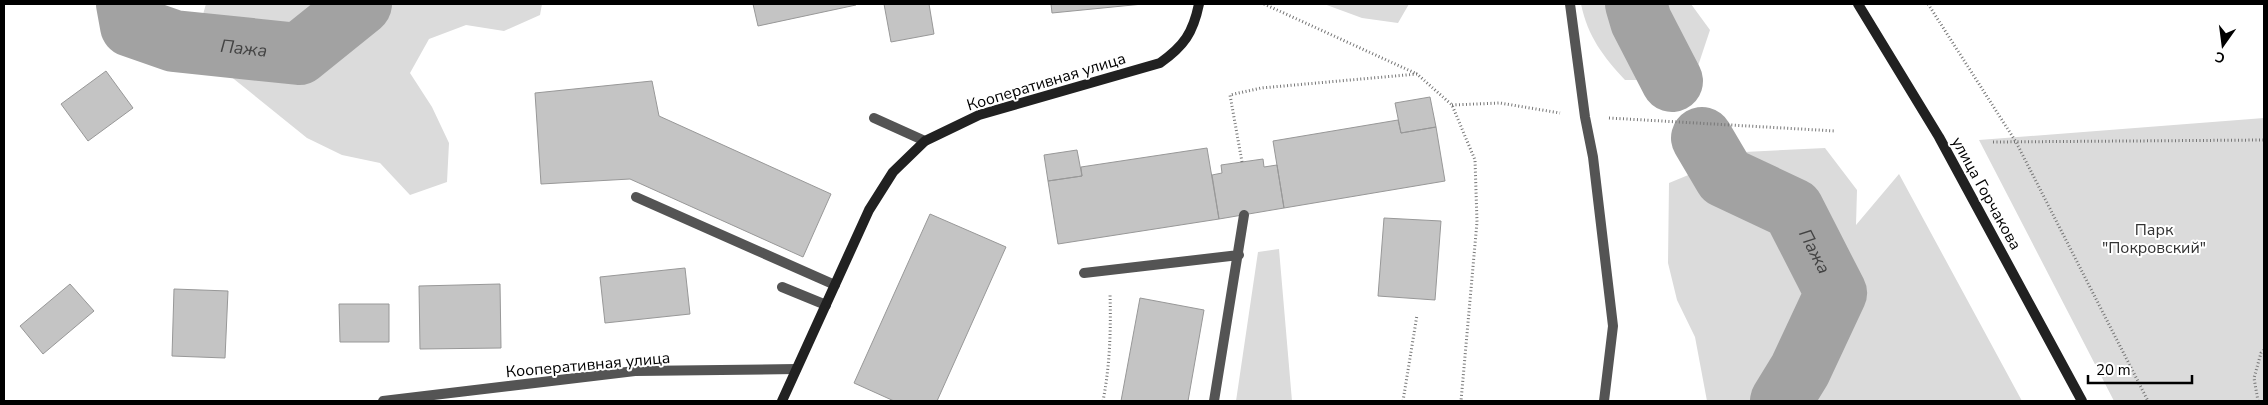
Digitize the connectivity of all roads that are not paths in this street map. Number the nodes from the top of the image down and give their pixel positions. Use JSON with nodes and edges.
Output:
{"nodes":[{"id":1,"x":1199,"y":4,"type":"edge"},
{"id":2,"x":1570,"y":4,"type":"edge"},
{"id":3,"x":1858,"y":4,"type":"edge"},
{"id":4,"x":874,"y":118,"type":"dead end"},
{"id":5,"x":925,"y":141,"type":"junction"},
{"id":6,"x":636,"y":197,"type":"dead end"},
{"id":7,"x":1244,"y":215,"type":"dead end"},
{"id":8,"x":1238,"y":255,"type":"junction"},
{"id":9,"x":1084,"y":273,"type":"dead end"},
{"id":10,"x":835,"y":285,"type":"junction"},
{"id":11,"x":782,"y":287,"type":"dead end"},
{"id":12,"x":826,"y":305,"type":"junction"},
{"id":13,"x":796,"y":369,"type":"junction"},
{"id":14,"x":383,"y":401,"type":"edge"},
{"id":15,"x":782,"y":401,"type":"edge"},
{"id":16,"x":1214,"y":401,"type":"edge"},
{"id":17,"x":1604,"y":401,"type":"edge"},
{"id":18,"x":2082,"y":401,"type":"edge"}],
"edges":[{"from":1,"to":5,"type":"main road","name":"Кооперативная улица"},
{"from":2,"to":17,"type":"street"},
{"from":3,"to":18,"type":"main road","name":"улица Горчакова"},
{"from":4,"to":5,"type":"street"},
{"from":5,"to":10,"type":"main road","name":"Кооперативная улица"},
{"from":6,"to":10,"type":"street"},
{"from":7,"to":8,"type":"street"},
{"from":8,"to":9,"type":"street"},
{"from":8,"to":16,"type":"street"},
{"from":10,"to":12,"type":"main road","name":"Кооперативная улица"},
{"from":11,"to":12,"type":"street"},
{"from":12,"to":13,"type":"main road","name":"Кооперативная улица"},
{"from":13,"to":14,"type":"street","name":"Кооперативная улица"},
{"from":13,"to":15,"type":"main road","name":"Кооперативная улица"}]}
